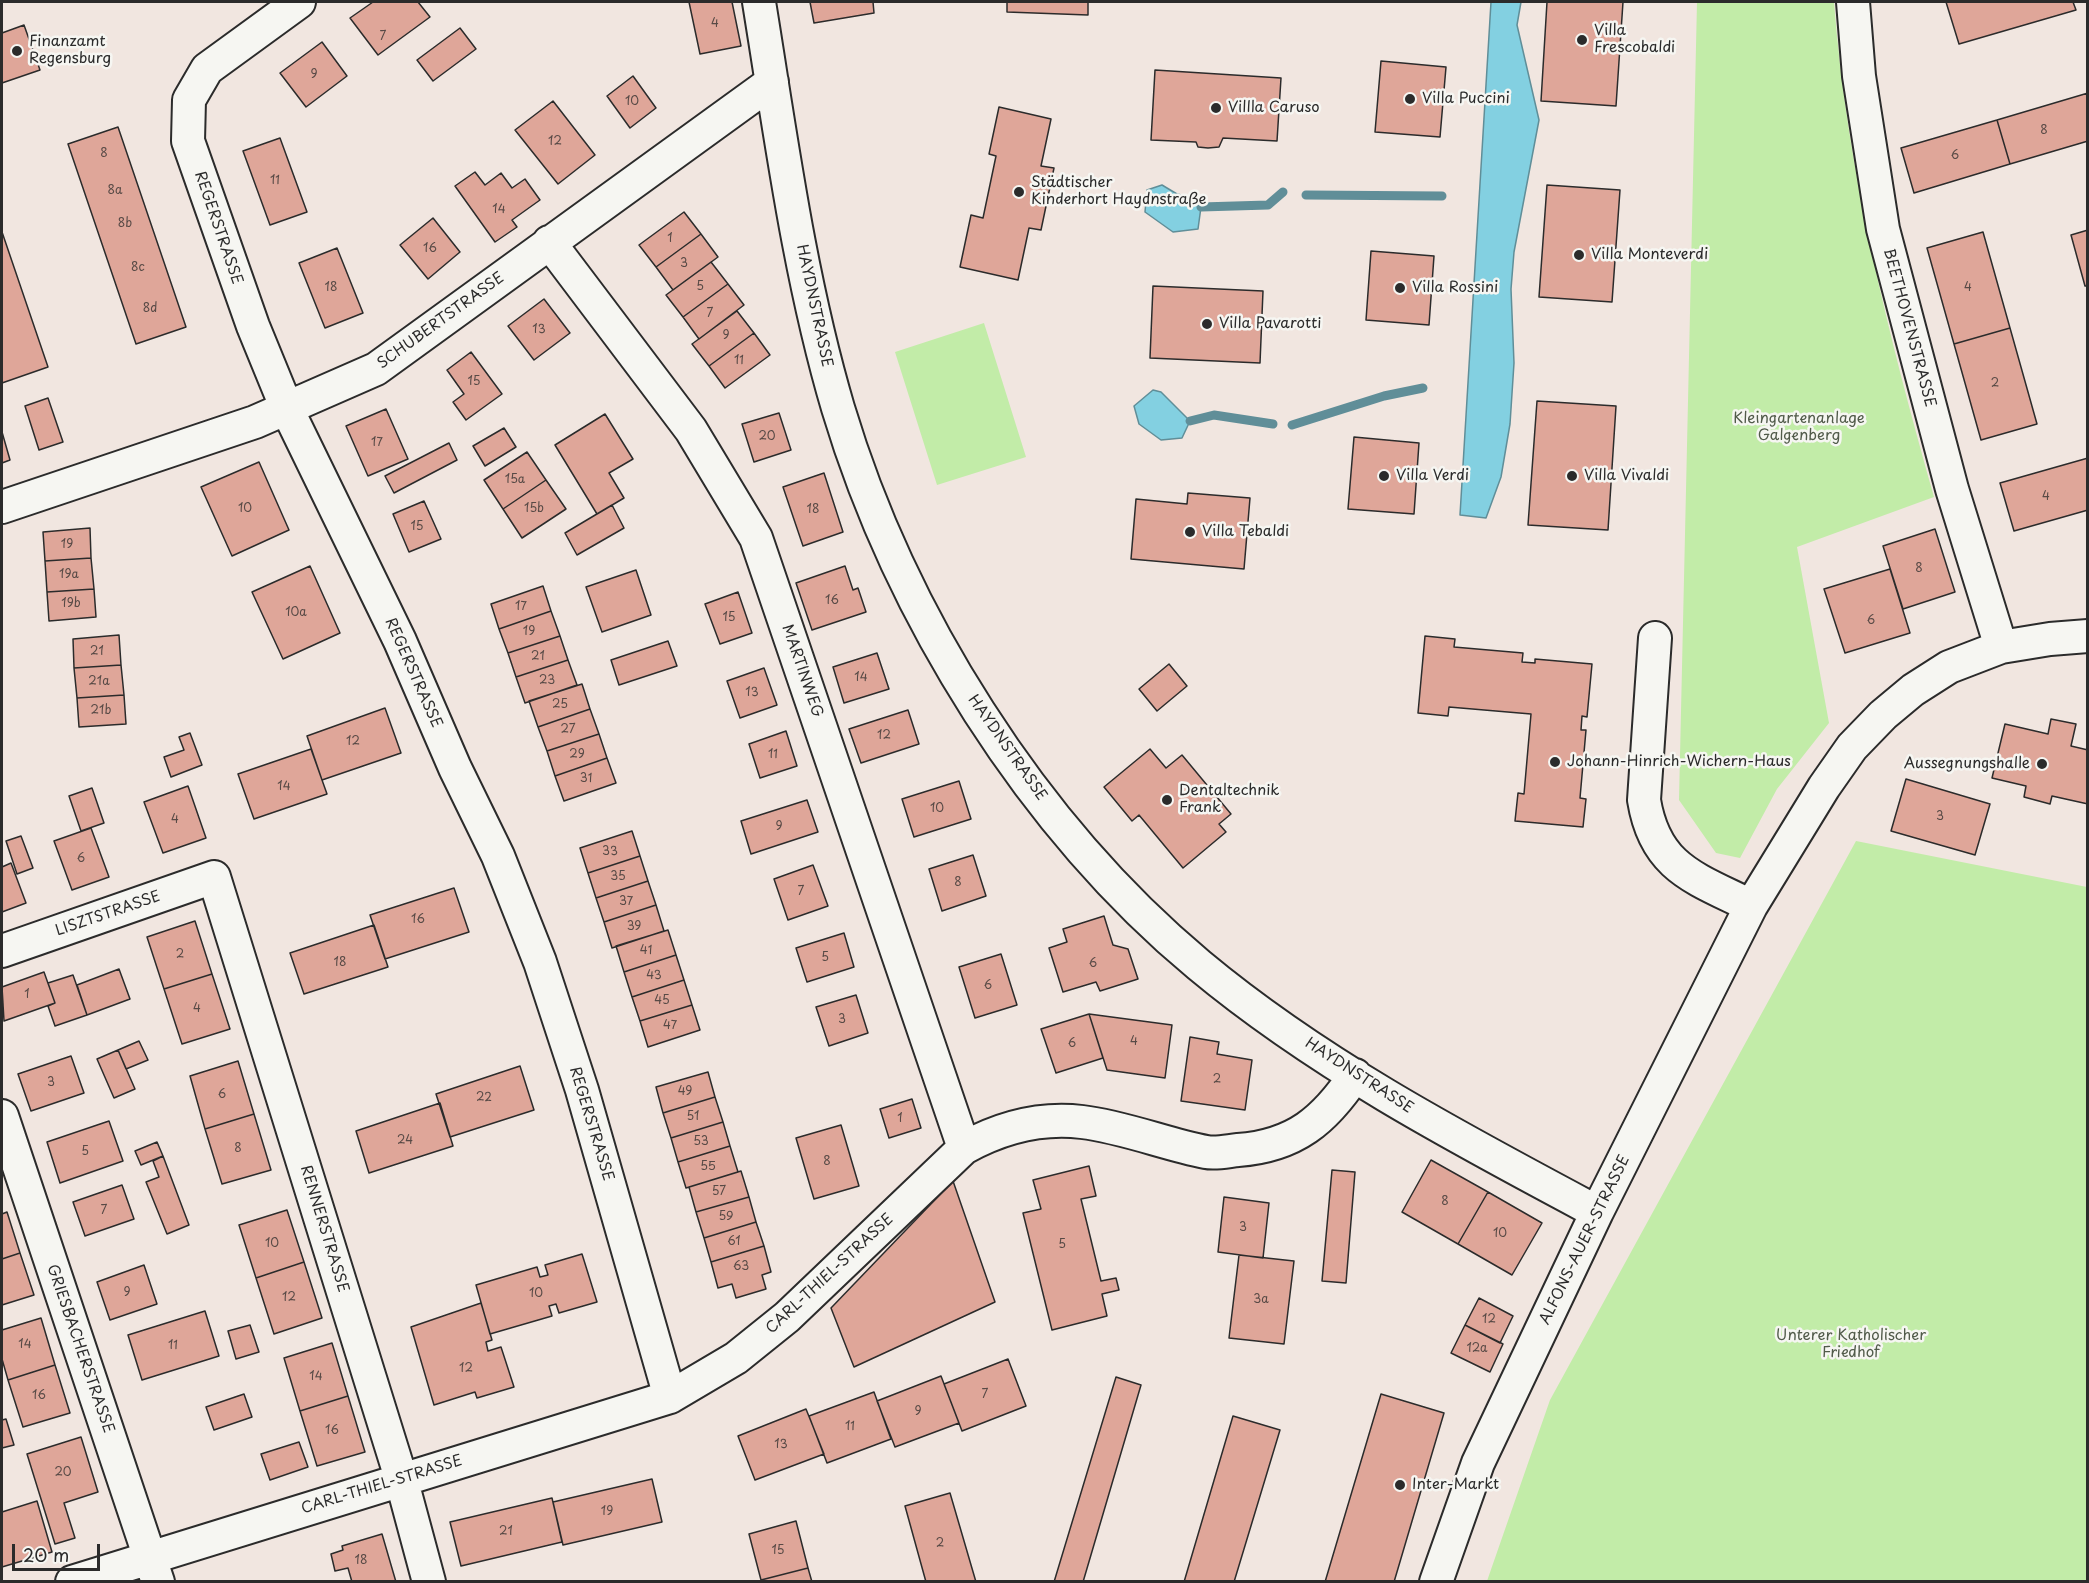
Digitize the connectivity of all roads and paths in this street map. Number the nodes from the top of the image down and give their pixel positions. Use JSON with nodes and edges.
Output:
{"nodes":[{"id":1,"x":299,"y":2,"type":"edge"},
{"id":2,"x":759,"y":2,"type":"edge"},
{"id":3,"x":1853,"y":2,"type":"edge"},
{"id":4,"x":772,"y":82,"type":"junction"},
{"id":5,"x":549,"y":242,"type":"junction"},
{"id":6,"x":287,"y":409,"type":"junction"},
{"id":7,"x":2,"y":507,"type":"edge"},
{"id":8,"x":2088,"y":636,"type":"edge"},
{"id":9,"x":1655,"y":638,"type":"dead end"},
{"id":10,"x":2001,"y":647,"type":"junction"},
{"id":11,"x":214,"y":877,"type":"joint"},
{"id":12,"x":1751,"y":906,"type":"junction"},
{"id":13,"x":2,"y":951,"type":"edge"},
{"id":14,"x":1355,"y":1075,"type":"junction"},
{"id":15,"x":2,"y":1116,"type":"edge"},
{"id":16,"x":964,"y":1148,"type":"junction"},
{"id":17,"x":1597,"y":1212,"type":"junction"},
{"id":18,"x":670,"y":1397,"type":"junction"},
{"id":19,"x":401,"y":1478,"type":"junction"},
{"id":20,"x":155,"y":1570,"type":"edge"},
{"id":21,"x":72,"y":1581,"type":"edge"},
{"id":22,"x":429,"y":1581,"type":"edge"},
{"id":23,"x":1436,"y":1581,"type":"edge"}],
"edges":[{"from":1,"to":6,"type":"street","name":"REGERSTRASSE"},
{"from":2,"to":4,"type":"street","name":"HAYDNSTRASSE"},
{"from":3,"to":10,"type":"street","name":"BEETHOVENSTRASSE"},
{"from":4,"to":5,"type":"street","name":"SCHUBERTSTRASSE"},
{"from":4,"to":14,"type":"street","name":"HAYDNSTRASSE"},
{"from":5,"to":6,"type":"street","name":"SCHUBERTSTRASSE"},
{"from":5,"to":16,"type":"street","name":"MARTINWEG"},
{"from":6,"to":7,"type":"street","name":"SCHUBERTSTRASSE"},
{"from":6,"to":18,"type":"street","name":"REGERSTRASSE"},
{"from":8,"to":10,"type":"street","name":"ALFONS-AUER-STRASSE"},
{"from":9,"to":12,"type":"street"},
{"from":10,"to":12,"type":"street","name":"ALFONS-AUER-STRASSE"},
{"from":11,"to":13,"type":"street","name":"LISZTSTRASSE"},
{"from":11,"to":19,"type":"street","name":"RENNERSTRASSE"},
{"from":12,"to":17,"type":"street","name":"ALFONS-AUER-STRASSE"},
{"from":14,"to":16,"type":"street","name":"CARL-THIEL-STRASSE"},
{"from":14,"to":17,"type":"street","name":"HAYDNSTRASSE"},
{"from":15,"to":20,"type":"street","name":"GRIESBACHERSTRASSE"},
{"from":16,"to":18,"type":"street","name":"CARL-THIEL-STRASSE"},
{"from":17,"to":23,"type":"street","name":"ALFONS-AUER-STRASSE"},
{"from":18,"to":19,"type":"street","name":"CARL-THIEL-STRASSE"},
{"from":19,"to":20,"type":"street","name":"CARL-THIEL-STRASSE"},
{"from":19,"to":22,"type":"street","name":"RENNERSTRASSE"},
{"from":20,"to":21,"type":"street","name":"CARL-THIEL-STRASSE"}]}
